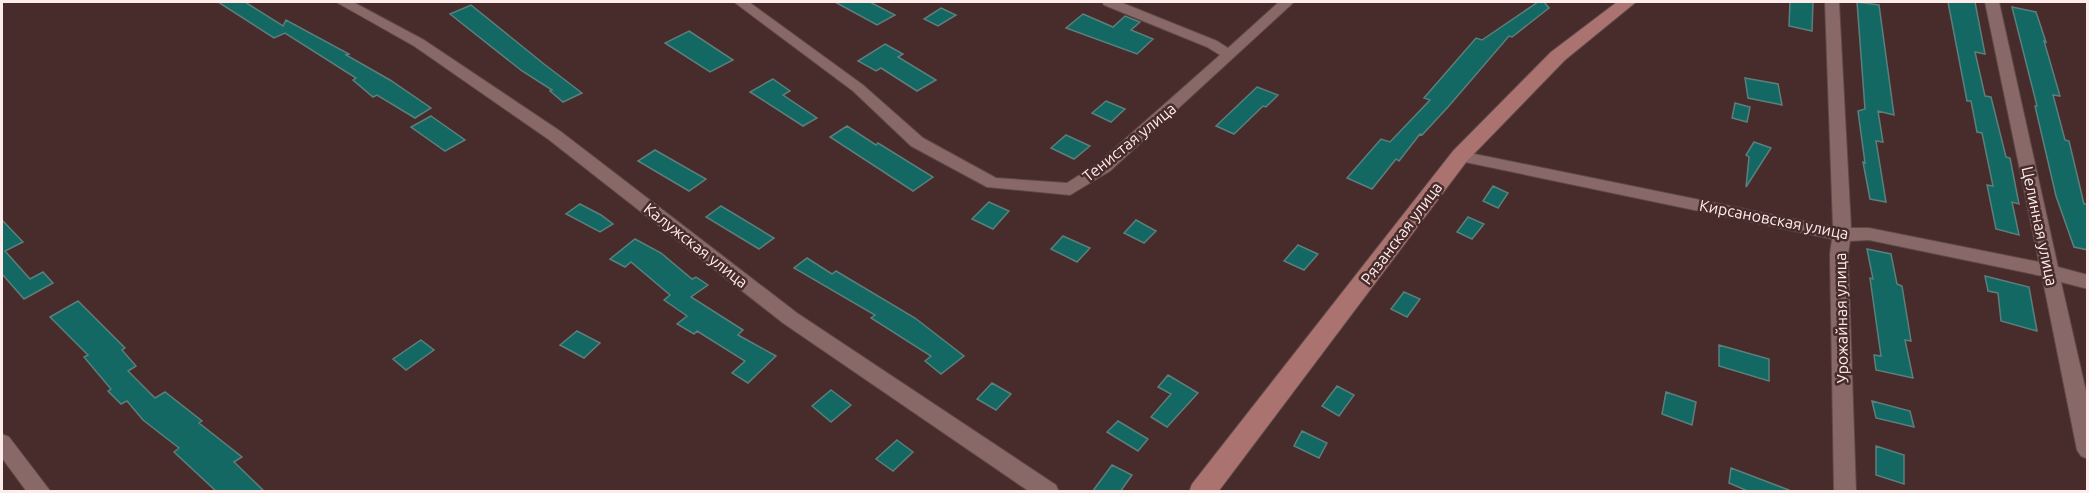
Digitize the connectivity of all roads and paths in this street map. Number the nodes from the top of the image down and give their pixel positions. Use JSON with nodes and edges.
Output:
{"nodes":[{"id":1,"x":344,"y":2,"type":"edge"},
{"id":2,"x":741,"y":2,"type":"edge"},
{"id":3,"x":1109,"y":2,"type":"edge"},
{"id":4,"x":1287,"y":2,"type":"edge"},
{"id":5,"x":1627,"y":2,"type":"edge"},
{"id":6,"x":1832,"y":2,"type":"edge"},
{"id":7,"x":1992,"y":2,"type":"edge"},
{"id":8,"x":1228,"y":54,"type":"junction"},
{"id":9,"x":1460,"y":156,"type":"junction"},
{"id":10,"x":1842,"y":235,"type":"junction"},
{"id":11,"x":2050,"y":272,"type":"junction"},
{"id":12,"x":2088,"y":282,"type":"edge"},
{"id":13,"x":2,"y":443,"type":"edge"},
{"id":14,"x":2088,"y":450,"type":"edge"},
{"id":15,"x":40,"y":492,"type":"edge"},
{"id":16,"x":1048,"y":492,"type":"edge"},
{"id":17,"x":1203,"y":492,"type":"edge"},
{"id":18,"x":1845,"y":492,"type":"edge"}],
"edges":[{"from":1,"to":16,"type":"street","name":"Калужская улица"},
{"from":2,"to":8,"type":"street","name":"Тенистая улица"},
{"from":3,"to":8,"type":"street"},
{"from":4,"to":8,"type":"street","name":"Тенистая улица"},
{"from":5,"to":9,"type":"main road","name":"Рязанская улица"},
{"from":6,"to":10,"type":"street","name":"Урожайная улица"},
{"from":7,"to":11,"type":"street","name":"Целинная улица"},
{"from":9,"to":10,"type":"street","name":"Кирсановская улица"},
{"from":9,"to":17,"type":"main road","name":"Рязанская улица"},
{"from":10,"to":11,"type":"street","name":"Кирсановская улица"},
{"from":10,"to":18,"type":"street","name":"Урожайная улица"},
{"from":11,"to":12,"type":"street","name":"Кирсановская улица"},
{"from":11,"to":14,"type":"street","name":"Целинная улица"},
{"from":13,"to":15,"type":"street"}]}
